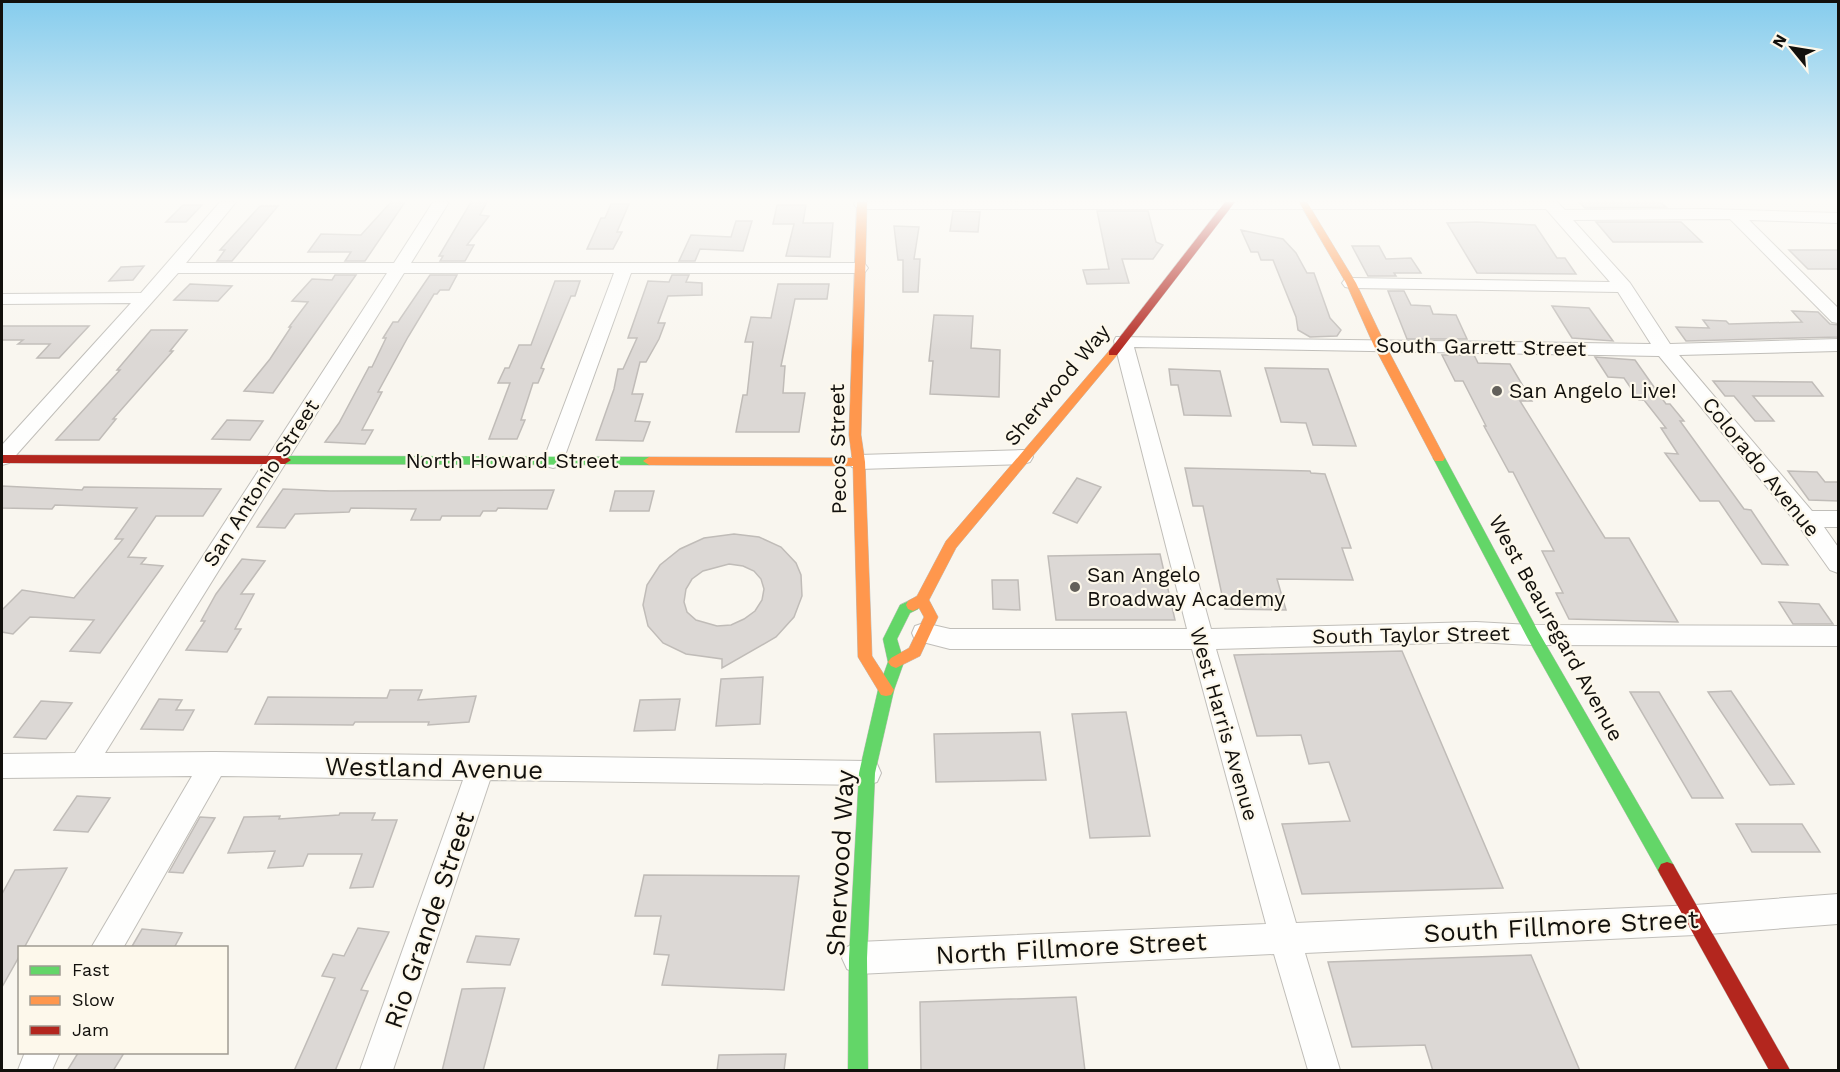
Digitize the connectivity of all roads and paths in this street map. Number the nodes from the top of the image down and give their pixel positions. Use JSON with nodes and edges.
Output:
{"nodes":[{"id":1,"x":186,"y":252,"type":"edge"},
{"id":2,"x":410,"y":252,"type":"edge"},
{"id":3,"x":860,"y":252,"type":"edge"},
{"id":4,"x":1192,"y":252,"type":"edge"},
{"id":5,"x":1333,"y":252,"type":"edge"},
{"id":6,"x":1592,"y":252,"type":"edge"},
{"id":7,"x":1772,"y":252,"type":"edge"},
{"id":8,"x":401,"y":267,"type":"junction"},
{"id":9,"x":172,"y":268,"type":"junction"},
{"id":10,"x":624,"y":268,"type":"junction"},
{"id":11,"x":859,"y":268,"type":"junction"},
{"id":12,"x":1351,"y":283,"type":"junction"},
{"id":13,"x":1624,"y":288,"type":"junction"},
{"id":14,"x":145,"y":298,"type":"junction"},
{"id":15,"x":2,"y":299,"type":"edge"},
{"id":16,"x":1839,"y":318,"type":"edge"},
{"id":17,"x":1123,"y":341,"type":"junction"},
{"id":18,"x":1839,"y":345,"type":"edge"},
{"id":19,"x":1380,"y":346,"type":"junction"},
{"id":20,"x":1664,"y":350,"type":"junction"},
{"id":21,"x":1023,"y":457,"type":"junction"},
{"id":22,"x":2,"y":459,"type":"edge"},
{"id":23,"x":275,"y":460,"type":"junction"},
{"id":24,"x":553,"y":461,"type":"junction"},
{"id":25,"x":859,"y":462,"type":"junction"},
{"id":26,"x":1806,"y":519,"type":"junction"},
{"id":27,"x":1839,"y":519,"type":"edge"},
{"id":28,"x":1839,"y":564,"type":"edge"},
{"id":29,"x":922,"y":600,"type":"junction"},
{"id":30,"x":924,"y":633,"type":"junction"},
{"id":31,"x":1533,"y":635,"type":"junction"},
{"id":32,"x":1839,"y":636,"type":"edge"},
{"id":33,"x":1200,"y":639,"type":"junction"},
{"id":34,"x":896,"y":662,"type":"junction"},
{"id":35,"x":886,"y":690,"type":"junction"},
{"id":36,"x":214,"y":764,"type":"junction"},
{"id":37,"x":82,"y":765,"type":"junction"},
{"id":38,"x":2,"y":766,"type":"edge"},
{"id":39,"x":480,"y":769,"type":"junction"},
{"id":40,"x":867,"y":773,"type":"junction"},
{"id":41,"x":1839,"y":909,"type":"edge"},
{"id":42,"x":1695,"y":920,"type":"junction"},
{"id":43,"x":1284,"y":939,"type":"junction"},
{"id":44,"x":107,"y":946,"type":"edge"},
{"id":45,"x":858,"y":957,"type":"junction"},
{"id":46,"x":43,"y":1054,"type":"edge"},
{"id":47,"x":33,"y":1071,"type":"edge"},
{"id":48,"x":377,"y":1071,"type":"edge"},
{"id":49,"x":858,"y":1071,"type":"edge"},
{"id":50,"x":1324,"y":1071,"type":"edge"},
{"id":51,"x":1780,"y":1071,"type":"edge"}],
"edges":[{"from":1,"to":9,"type":"street"},
{"from":2,"to":8,"type":"street","name":"San Antonio Street"},
{"from":3,"to":11,"type":"street","name":"Pecos Street"},
{"from":4,"to":17,"type":"street","name":"Sherwood Way"},
{"from":5,"to":12,"type":"street","name":"West Beauregard Avenue"},
{"from":6,"to":13,"type":"street","name":"Colorado Avenue"},
{"from":7,"to":16,"type":"street"},
{"from":8,"to":9,"type":"street"},
{"from":8,"to":10,"type":"street"},
{"from":8,"to":23,"type":"street","name":"San Antonio Street"},
{"from":9,"to":14,"type":"street"},
{"from":10,"to":11,"type":"street"},
{"from":10,"to":24,"type":"street"},
{"from":11,"to":25,"type":"street","name":"Pecos Street"},
{"from":12,"to":13,"type":"street"},
{"from":12,"to":19,"type":"street","name":"West Beauregard Avenue"},
{"from":13,"to":20,"type":"street","name":"Colorado Avenue"},
{"from":14,"to":15,"type":"street"},
{"from":14,"to":22,"type":"street"},
{"from":17,"to":19,"type":"street","name":"South Garrett Street"},
{"from":17,"to":21,"type":"street","name":"Sherwood Way"},
{"from":17,"to":33,"type":"street","name":"West Harris Avenue"},
{"from":18,"to":20,"type":"street","name":"South Garrett Street"},
{"from":19,"to":20,"type":"street","name":"South Garrett Street"},
{"from":19,"to":31,"type":"street","name":"West Beauregard Avenue"},
{"from":20,"to":26,"type":"street","name":"Colorado Avenue"},
{"from":21,"to":25,"type":"street","name":"North Howard Street"},
{"from":21,"to":29,"type":"street","name":"Sherwood Way"},
{"from":22,"to":23,"type":"street","name":"North Howard Street"},
{"from":23,"to":24,"type":"street","name":"North Howard Street"},
{"from":23,"to":37,"type":"street","name":"San Antonio Street"},
{"from":24,"to":25,"type":"street","name":"North Howard Street"},
{"from":25,"to":35,"type":"street","name":"Pecos Street"},
{"from":26,"to":27,"type":"street"},
{"from":26,"to":28,"type":"street","name":"Colorado Avenue"},
{"from":29,"to":30,"type":"street"},
{"from":29,"to":34,"type":"street","name":"Sherwood Way"},
{"from":30,"to":33,"type":"street","name":"South Taylor Street"},
{"from":30,"to":34,"type":"street"},
{"from":31,"to":32,"type":"street","name":"South Taylor Street"},
{"from":31,"to":33,"type":"street","name":"South Taylor Street"},
{"from":31,"to":42,"type":"street","name":"West Beauregard Avenue"},
{"from":33,"to":43,"type":"street","name":"West Harris Avenue"},
{"from":34,"to":35,"type":"street","name":"Sherwood Way"},
{"from":35,"to":40,"type":"street","name":"Sherwood Way"},
{"from":36,"to":37,"type":"street","name":"Westland Avenue"},
{"from":36,"to":39,"type":"street","name":"Westland Avenue"},
{"from":36,"to":44,"type":"street"},
{"from":37,"to":38,"type":"street","name":"Westland Avenue"},
{"from":39,"to":40,"type":"street","name":"Westland Avenue"},
{"from":39,"to":48,"type":"street","name":"Rio Grande Street"},
{"from":40,"to":45,"type":"street","name":"Sherwood Way"},
{"from":41,"to":42,"type":"street","name":"South Fillmore Street"},
{"from":42,"to":43,"type":"street","name":"South Fillmore Street"},
{"from":42,"to":51,"type":"street","name":"West Beauregard Avenue"},
{"from":43,"to":45,"type":"street","name":"North Fillmore Street"},
{"from":43,"to":50,"type":"street","name":"West Harris Avenue"},
{"from":45,"to":49,"type":"street","name":"Sherwood Way"},
{"from":46,"to":47,"type":"street"}]}
